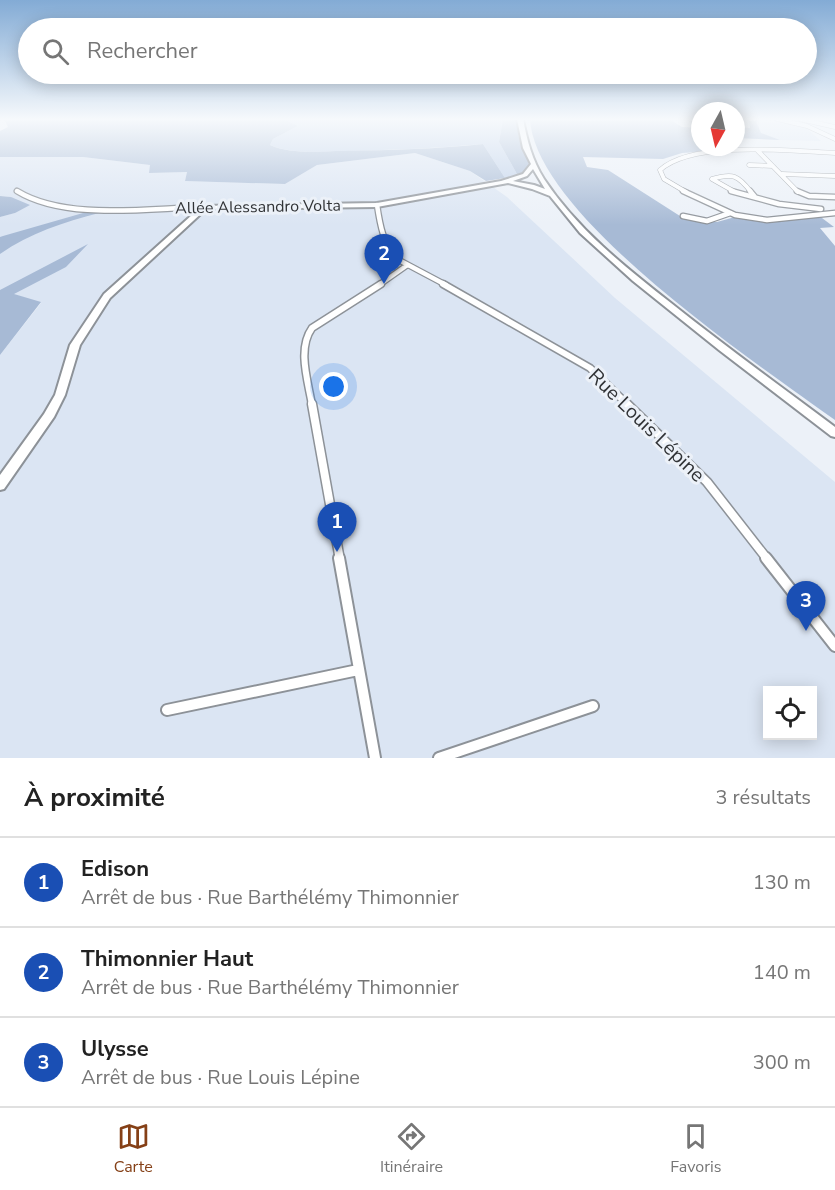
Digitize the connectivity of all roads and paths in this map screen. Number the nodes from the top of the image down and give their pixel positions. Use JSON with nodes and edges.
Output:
{"nodes":[{"id":1,"x":529,"y":154,"type":"edge"},
{"id":2,"x":535,"y":154,"type":"edge"},
{"id":3,"x":696,"y":154,"type":"edge"},
{"id":4,"x":761,"y":154,"type":"edge"},
{"id":5,"x":533,"y":165,"type":"junction"},
{"id":6,"x":749,"y":165,"type":"dead end"},
{"id":7,"x":773,"y":166,"type":"junction"},
{"id":8,"x":782,"y":174,"type":"junction"},
{"id":9,"x":835,"y":176,"type":"edge"},
{"id":10,"x":502,"y":183,"type":"junction"},
{"id":11,"x":17,"y":191,"type":"dead end"},
{"id":12,"x":554,"y":196,"type":"junction"},
{"id":13,"x":755,"y":197,"type":"junction"},
{"id":14,"x":835,"y":197,"type":"edge"},
{"id":15,"x":377,"y":205,"type":"junction"},
{"id":16,"x":204,"y":207,"type":"junction"},
{"id":17,"x":730,"y":213,"type":"junction"},
{"id":18,"x":835,"y":213,"type":"edge"},
{"id":19,"x":683,"y":216,"type":"dead end"},
{"id":20,"x":406,"y":266,"type":"junction"},
{"id":21,"x":669,"y":306,"type":"junction"},
{"id":22,"x":835,"y":432,"type":"edge"},
{"id":23,"x":0,"y":485,"type":"edge"},
{"id":24,"x":835,"y":646,"type":"edge"},
{"id":25,"x":358,"y":670,"type":"junction"},
{"id":26,"x":592,"y":706,"type":"dead end"},
{"id":27,"x":167,"y":710,"type":"dead end"},
{"id":28,"x":375,"y":758,"type":"edge"},
{"id":29,"x":439,"y":758,"type":"edge"}],
"edges":[{"from":1,"to":5,"type":"main road"},
{"from":2,"to":21,"type":"main road"},
{"from":3,"to":17,"type":"street"},
{"from":4,"to":7,"type":"street"},
{"from":5,"to":10,"type":"main road","name":"Allée Alessandro Volta"},
{"from":5,"to":12,"type":"main road"},
{"from":6,"to":7,"type":"street"},
{"from":7,"to":8,"type":"street"},
{"from":8,"to":9,"type":"street"},
{"from":8,"to":14,"type":"street"},
{"from":10,"to":12,"type":"main road","name":"Allée Alessandro Volta"},
{"from":10,"to":15,"type":"main road","name":"Allée Alessandro Volta"},
{"from":11,"to":16,"type":"street","name":"Allée Alessandro Volta"},
{"from":12,"to":21,"type":"main road"},
{"from":13,"to":13,"type":"street"},
{"from":13,"to":18,"type":"street"},
{"from":15,"to":16,"type":"main road","name":"Allée Alessandro Volta"},
{"from":15,"to":20,"type":"street","name":"Rue Louis Lépine"},
{"from":16,"to":23,"type":"main road"},
{"from":17,"to":18,"type":"street"},
{"from":17,"to":19,"type":"street"},
{"from":20,"to":24,"type":"street","name":"Rue Louis Lépine"},
{"from":20,"to":25,"type":"street"},
{"from":21,"to":22,"type":"main road"},
{"from":25,"to":27,"type":"street"},
{"from":25,"to":28,"type":"street"},
{"from":26,"to":29,"type":"street"}]}
